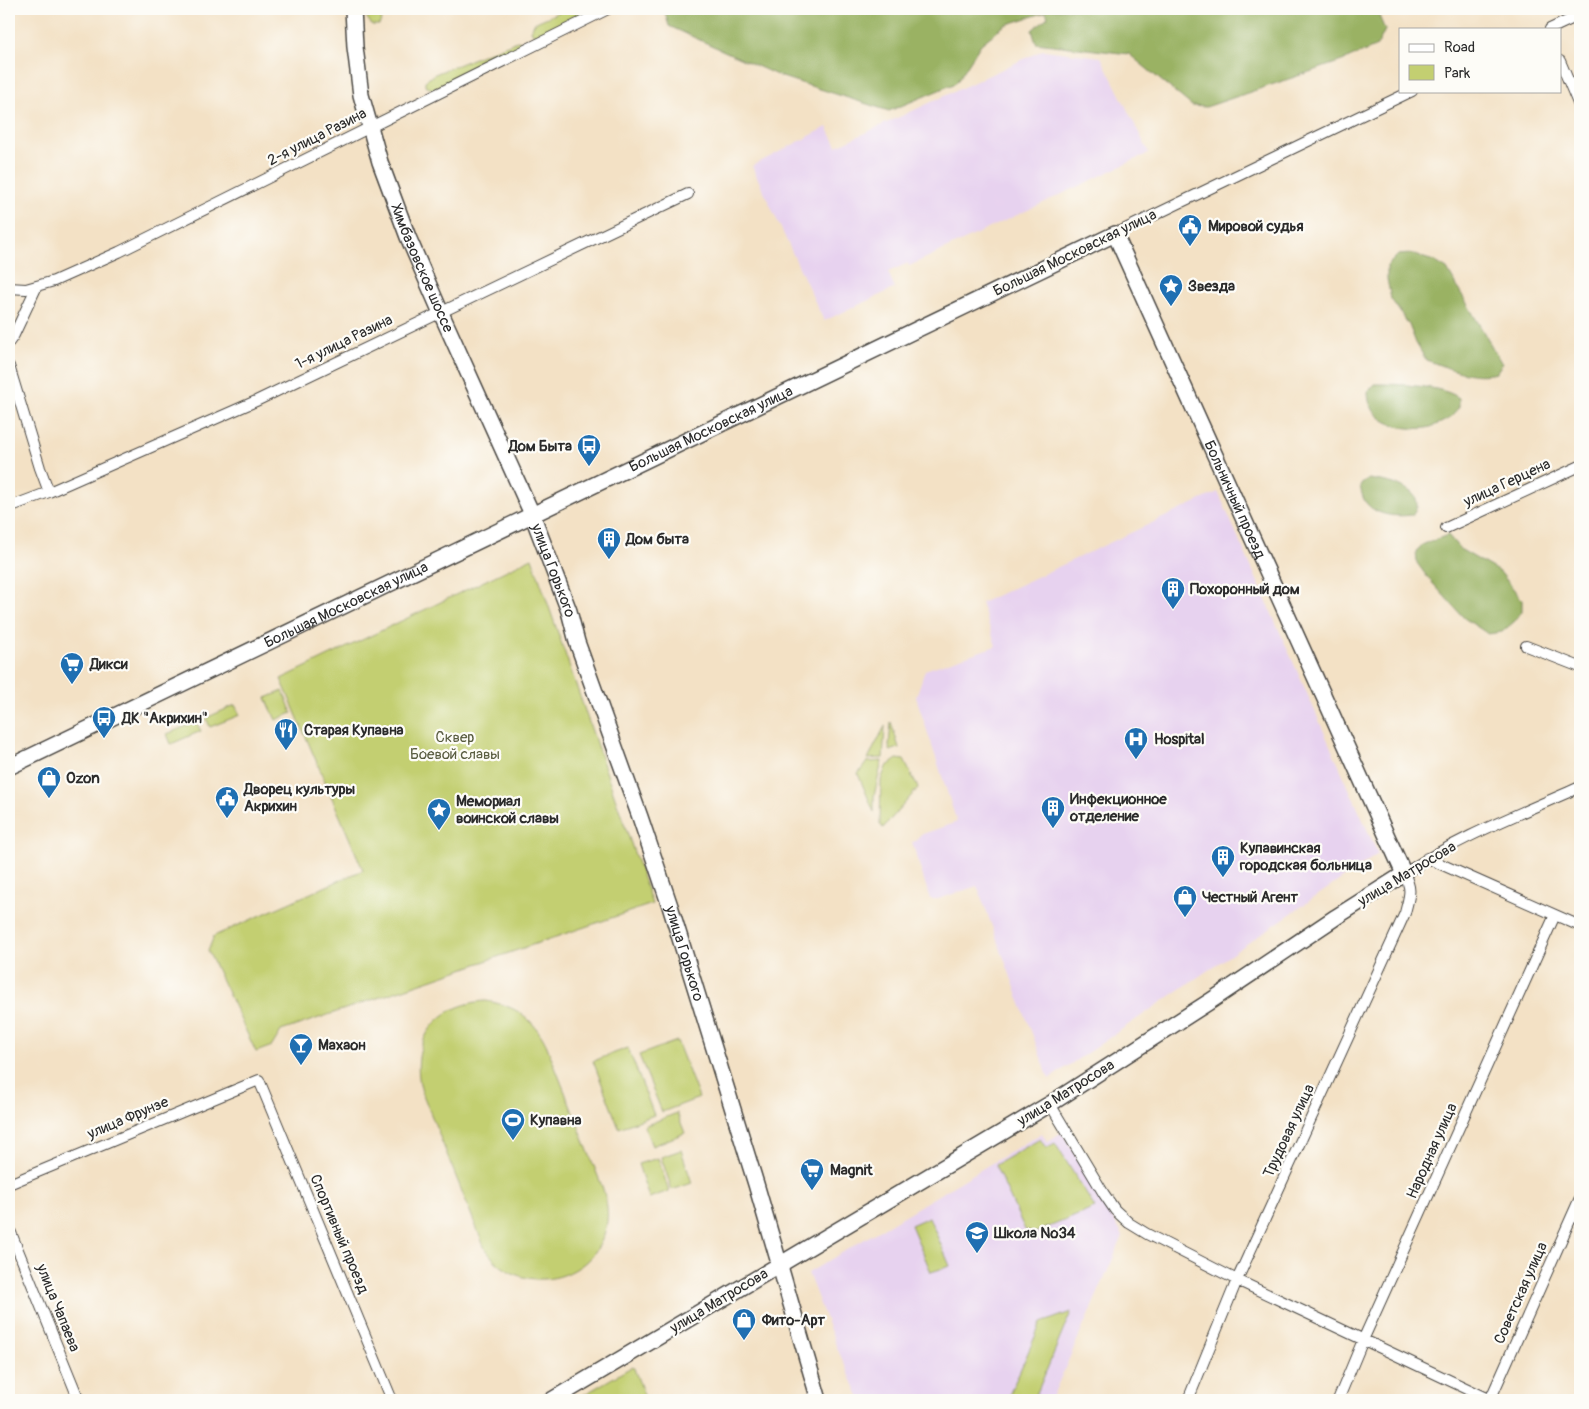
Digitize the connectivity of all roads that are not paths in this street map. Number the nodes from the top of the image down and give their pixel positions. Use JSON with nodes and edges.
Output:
{"nodes":[{"id":1,"x":353,"y":9,"type":"edge"},
{"id":2,"x":608,"y":9,"type":"edge"},
{"id":3,"x":1580,"y":15,"type":"edge"},
{"id":4,"x":1552,"y":28,"type":"edge"},
{"id":5,"x":1562,"y":66,"type":"edge"},
{"id":6,"x":1410,"y":92,"type":"edge"},
{"id":7,"x":1580,"y":108,"type":"edge"},
{"id":8,"x":369,"y":127,"type":"junction"},
{"id":9,"x":688,"y":194,"type":"dead end"},
{"id":10,"x":1116,"y":234,"type":"junction"},
{"id":11,"x":37,"y":286,"type":"junction"},
{"id":12,"x":9,"y":288,"type":"edge"},
{"id":13,"x":441,"y":313,"type":"junction"},
{"id":14,"x":9,"y":342,"type":"edge"},
{"id":15,"x":9,"y":366,"type":"edge"},
{"id":16,"x":1580,"y":466,"type":"edge"},
{"id":17,"x":49,"y":492,"type":"junction"},
{"id":18,"x":9,"y":507,"type":"edge"},
{"id":19,"x":532,"y":514,"type":"junction"},
{"id":20,"x":1446,"y":528,"type":"dead end"},
{"id":21,"x":1526,"y":646,"type":"dead end"},
{"id":22,"x":1580,"y":667,"type":"edge"},
{"id":23,"x":9,"y":767,"type":"edge"},
{"id":24,"x":1580,"y":787,"type":"edge"},
{"id":25,"x":1427,"y":858,"type":"junction"},
{"id":26,"x":1404,"y":874,"type":"junction"},
{"id":27,"x":1556,"y":915,"type":"junction"},
{"id":28,"x":1580,"y":926,"type":"edge"},
{"id":29,"x":259,"y":1080,"type":"joint"},
{"id":30,"x":1050,"y":1104,"type":"junction"},
{"id":31,"x":9,"y":1184,"type":"edge"},
{"id":32,"x":1580,"y":1198,"type":"edge"},
{"id":33,"x":9,"y":1228,"type":"edge"},
{"id":34,"x":779,"y":1266,"type":"junction"},
{"id":35,"x":1237,"y":1280,"type":"junction"},
{"id":36,"x":1363,"y":1340,"type":"junction"},
{"id":37,"x":79,"y":1400,"type":"edge"},
{"id":38,"x":392,"y":1400,"type":"edge"},
{"id":39,"x":552,"y":1400,"type":"edge"},
{"id":40,"x":819,"y":1400,"type":"edge"},
{"id":41,"x":1188,"y":1400,"type":"edge"},
{"id":42,"x":1338,"y":1400,"type":"edge"},
{"id":43,"x":1490,"y":1400,"type":"edge"}],
"edges":[{"from":1,"to":8,"type":"street","name":"Химбазовское шоссе"},
{"from":2,"to":8,"type":"street","name":"2-я улица Разина"},
{"from":3,"to":4,"type":"street"},
{"from":5,"to":7,"type":"street"},
{"from":6,"to":10,"type":"street","name":"Большая Московская улица"},
{"from":8,"to":11,"type":"street","name":"2-я улица Разина"},
{"from":8,"to":13,"type":"street","name":"Химбазовское шоссе"},
{"from":9,"to":13,"type":"street","name":"1-я улица Разина"},
{"from":10,"to":19,"type":"street","name":"Большая Московская улица"},
{"from":10,"to":26,"type":"street","name":"Больничный проезд"},
{"from":11,"to":12,"type":"street","name":"2-я улица Разина"},
{"from":11,"to":14,"type":"street"},
{"from":13,"to":17,"type":"street","name":"1-я улица Разина"},
{"from":13,"to":19,"type":"street","name":"Химбазовское шоссе"},
{"from":15,"to":17,"type":"street"},
{"from":16,"to":20,"type":"street","name":"улица Герцена"},
{"from":17,"to":18,"type":"street","name":"1-я улица Разина"},
{"from":19,"to":23,"type":"street","name":"Большая Московская улица"},
{"from":19,"to":34,"type":"street","name":"улица Горького"},
{"from":21,"to":22,"type":"street"},
{"from":24,"to":25,"type":"street","name":"улица Матросова"},
{"from":25,"to":26,"type":"street","name":"улица Матросова"},
{"from":25,"to":27,"type":"street"},
{"from":26,"to":30,"type":"street","name":"улица Матросова"},
{"from":26,"to":35,"type":"street","name":"Трудовая улица"},
{"from":27,"to":28,"type":"street"},
{"from":27,"to":36,"type":"street","name":"Народная улица"},
{"from":29,"to":31,"type":"street","name":"улица Фрунзе"},
{"from":29,"to":38,"type":"street","name":"Спортивный проезд"},
{"from":30,"to":34,"type":"street","name":"улица Матросова"},
{"from":30,"to":35,"type":"street"},
{"from":32,"to":43,"type":"street","name":"Советская улица"},
{"from":33,"to":37,"type":"street","name":"улица Чапаева"},
{"from":34,"to":39,"type":"street","name":"улица Матросова"},
{"from":34,"to":40,"type":"street","name":"улица Горького"},
{"from":35,"to":36,"type":"street"},
{"from":35,"to":41,"type":"street","name":"Трудовая улица"},
{"from":36,"to":42,"type":"street","name":"Народная улица"},
{"from":36,"to":43,"type":"street"}]}
